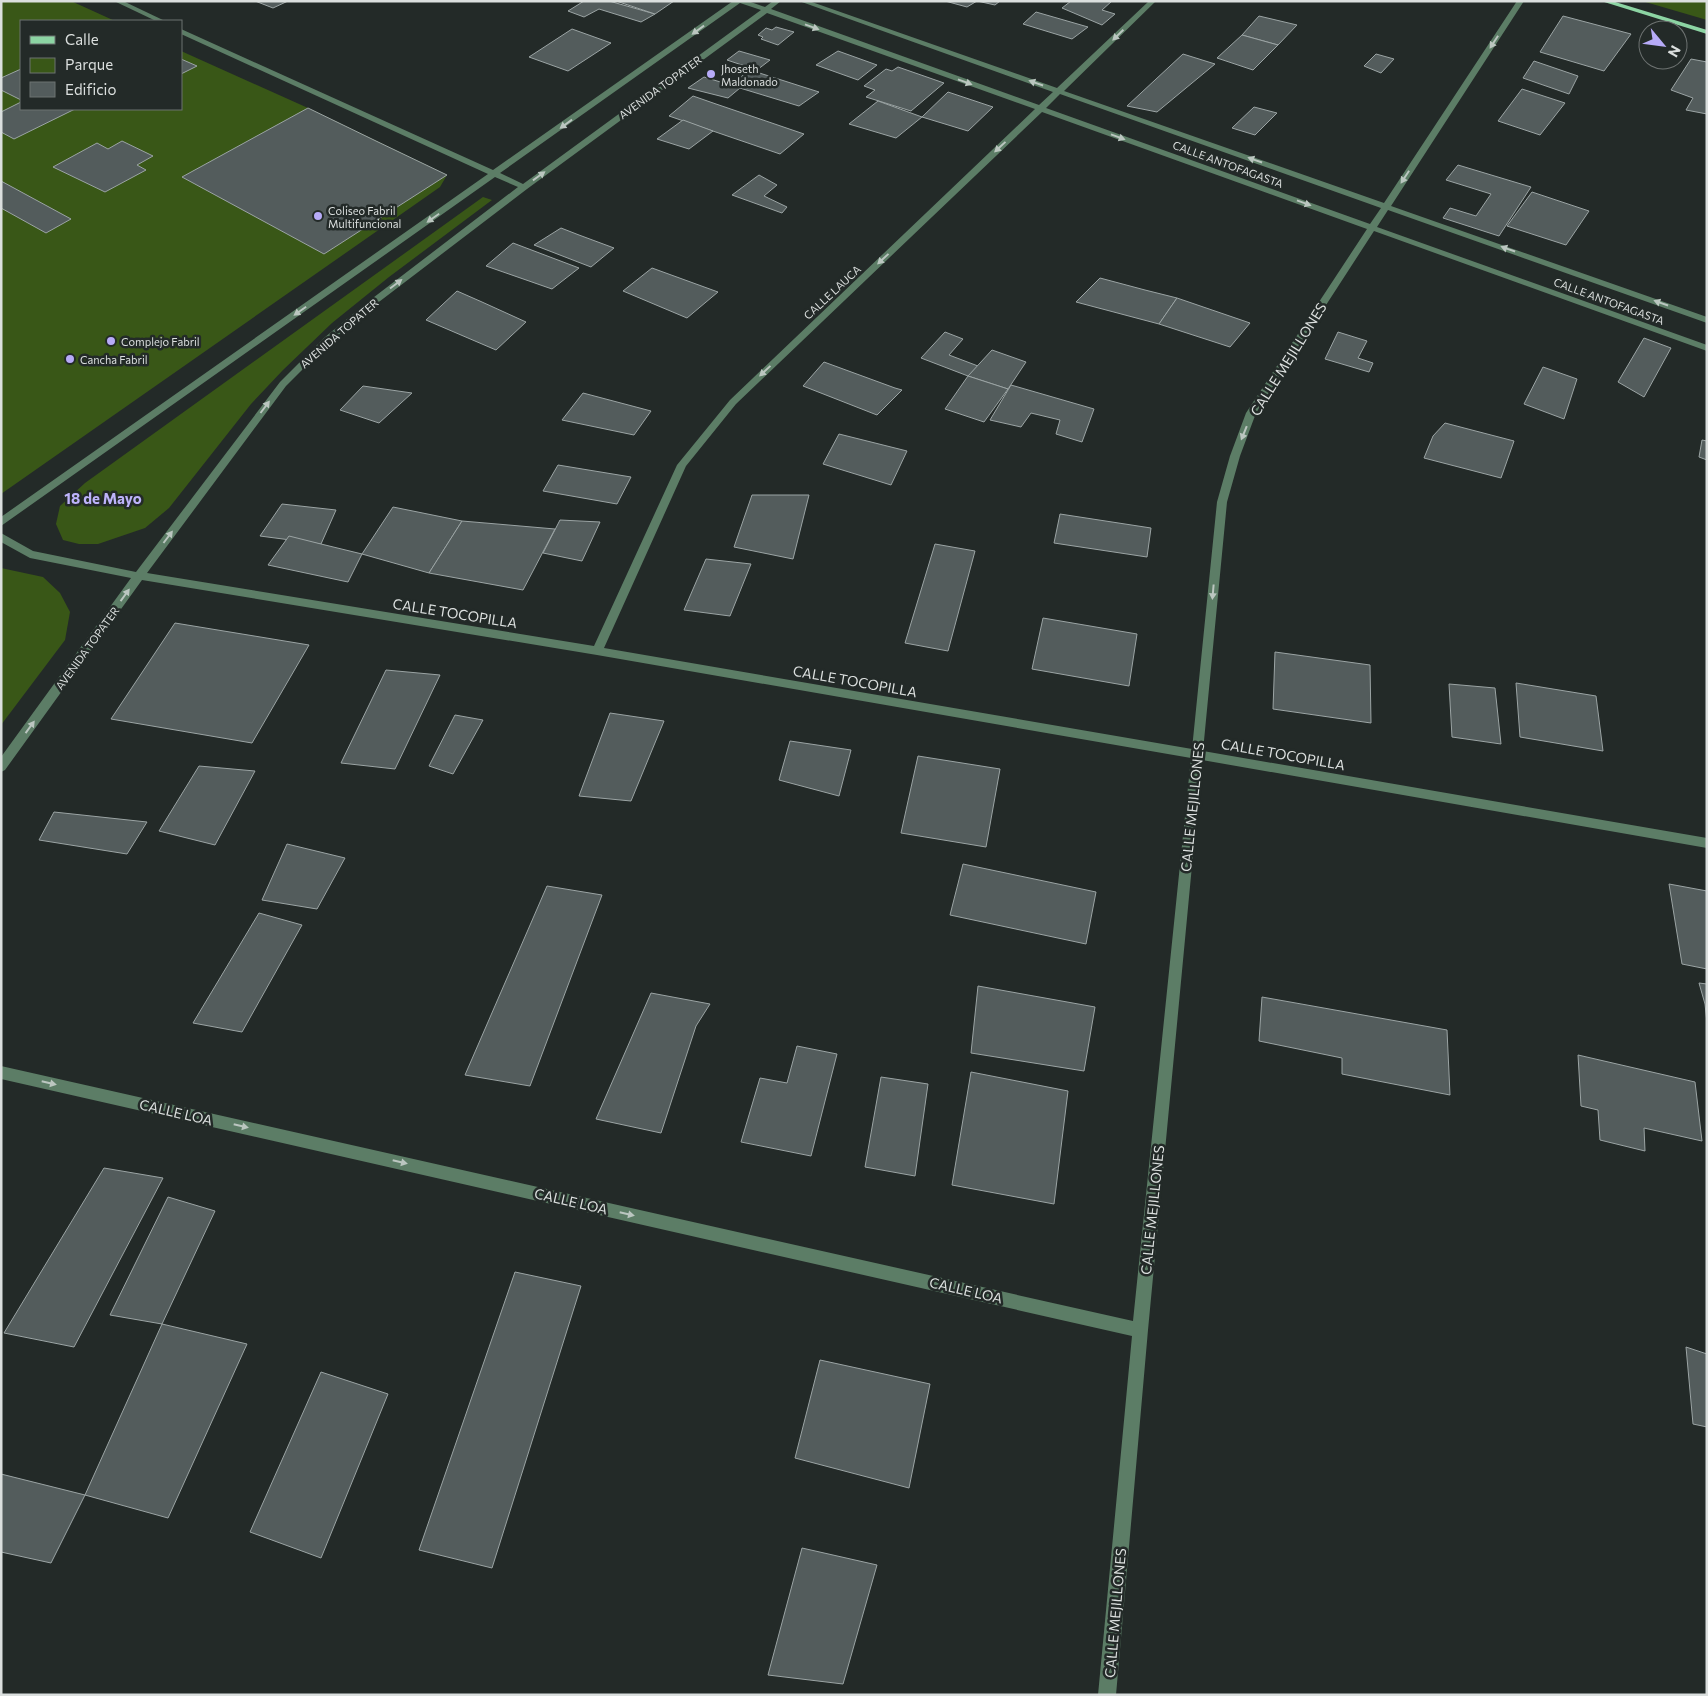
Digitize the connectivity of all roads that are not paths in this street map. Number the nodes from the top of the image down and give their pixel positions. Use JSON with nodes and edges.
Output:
{"nodes":[{"id":1,"x":117,"y":1,"type":"edge"},
{"id":2,"x":739,"y":1,"type":"edge"},
{"id":3,"x":778,"y":1,"type":"edge"},
{"id":4,"x":802,"y":1,"type":"edge"},
{"id":5,"x":1153,"y":1,"type":"edge"},
{"id":6,"x":1521,"y":1,"type":"edge"},
{"id":7,"x":1604,"y":1,"type":"edge"},
{"id":8,"x":766,"y":10,"type":"junction"},
{"id":9,"x":159,"y":20,"type":"edge"},
{"id":10,"x":182,"y":31,"type":"edge"},
{"id":11,"x":1707,"y":32,"type":"edge"},
{"id":12,"x":1060,"y":91,"type":"junction"},
{"id":13,"x":1040,"y":109,"type":"junction"},
{"id":14,"x":495,"y":175,"type":"junction"},
{"id":15,"x":524,"y":187,"type":"junction"},
{"id":16,"x":1386,"y":206,"type":"junction"},
{"id":17,"x":1372,"y":227,"type":"junction"},
{"id":18,"x":1707,"y":320,"type":"edge"},
{"id":19,"x":1707,"y":348,"type":"edge"},
{"id":20,"x":1,"y":522,"type":"edge"},
{"id":21,"x":1,"y":537,"type":"edge"},
{"id":22,"x":138,"y":576,"type":"junction"},
{"id":23,"x":597,"y":651,"type":"junction"},
{"id":24,"x":1197,"y":755,"type":"junction"},
{"id":25,"x":1,"y":766,"type":"edge"},
{"id":26,"x":1707,"y":843,"type":"edge"},
{"id":27,"x":1,"y":1072,"type":"edge"},
{"id":28,"x":1140,"y":1330,"type":"junction"},
{"id":29,"x":1107,"y":1695,"type":"edge"}],
"edges":[{"from":1,"to":9,"type":"street"},
{"from":2,"to":8,"type":"street","name":"CALLE ANTOFAGASTA"},
{"from":2,"to":14,"type":"street","name":"AVENIDA TOPATER","one_way":true},
{"from":3,"to":8,"type":"street","name":"AVENIDA TOPATER"},
{"from":12,"to":4,"type":"street","name":"CALLE ANTOFAGASTA","one_way":true},
{"from":5,"to":12,"type":"street","name":"CALLE LAUCA","one_way":true},
{"from":6,"to":16,"type":"street","name":"CALLE MEJILLONES","one_way":true},
{"from":7,"to":11,"type":"main road"},
{"from":8,"to":13,"type":"street","name":"CALLE ANTOFAGASTA","one_way":true},
{"from":15,"to":8,"type":"street","name":"AVENIDA TOPATER","one_way":true},
{"from":10,"to":14,"type":"street"},
{"from":12,"to":13,"type":"street","name":"CALLE LAUCA"},
{"from":16,"to":12,"type":"street","name":"CALLE ANTOFAGASTA","one_way":true},
{"from":13,"to":17,"type":"street","name":"CALLE ANTOFAGASTA","one_way":true},
{"from":13,"to":23,"type":"street","name":"CALLE LAUCA","one_way":true},
{"from":14,"to":15,"type":"street"},
{"from":14,"to":20,"type":"street","name":"AVENIDA TOPATER","one_way":true},
{"from":22,"to":15,"type":"street","name":"AVENIDA TOPATER","one_way":true},
{"from":16,"to":17,"type":"street","name":"CALLE MEJILLONES"},
{"from":18,"to":16,"type":"street","name":"CALLE ANTOFAGASTA","one_way":true},
{"from":17,"to":19,"type":"street","name":"CALLE ANTOFAGASTA"},
{"from":17,"to":24,"type":"street","name":"CALLE MEJILLONES","one_way":true},
{"from":21,"to":22,"type":"street","name":"CALLE TOCOPILLA"},
{"from":22,"to":23,"type":"street","name":"CALLE TOCOPILLA"},
{"from":25,"to":22,"type":"street","name":"AVENIDA TOPATER","one_way":true},
{"from":23,"to":24,"type":"street","name":"CALLE TOCOPILLA"},
{"from":24,"to":26,"type":"street","name":"CALLE TOCOPILLA"},
{"from":24,"to":28,"type":"street","name":"CALLE MEJILLONES"},
{"from":27,"to":28,"type":"street","name":"CALLE LOA","one_way":true},
{"from":28,"to":29,"type":"street","name":"CALLE MEJILLONES"}]}
